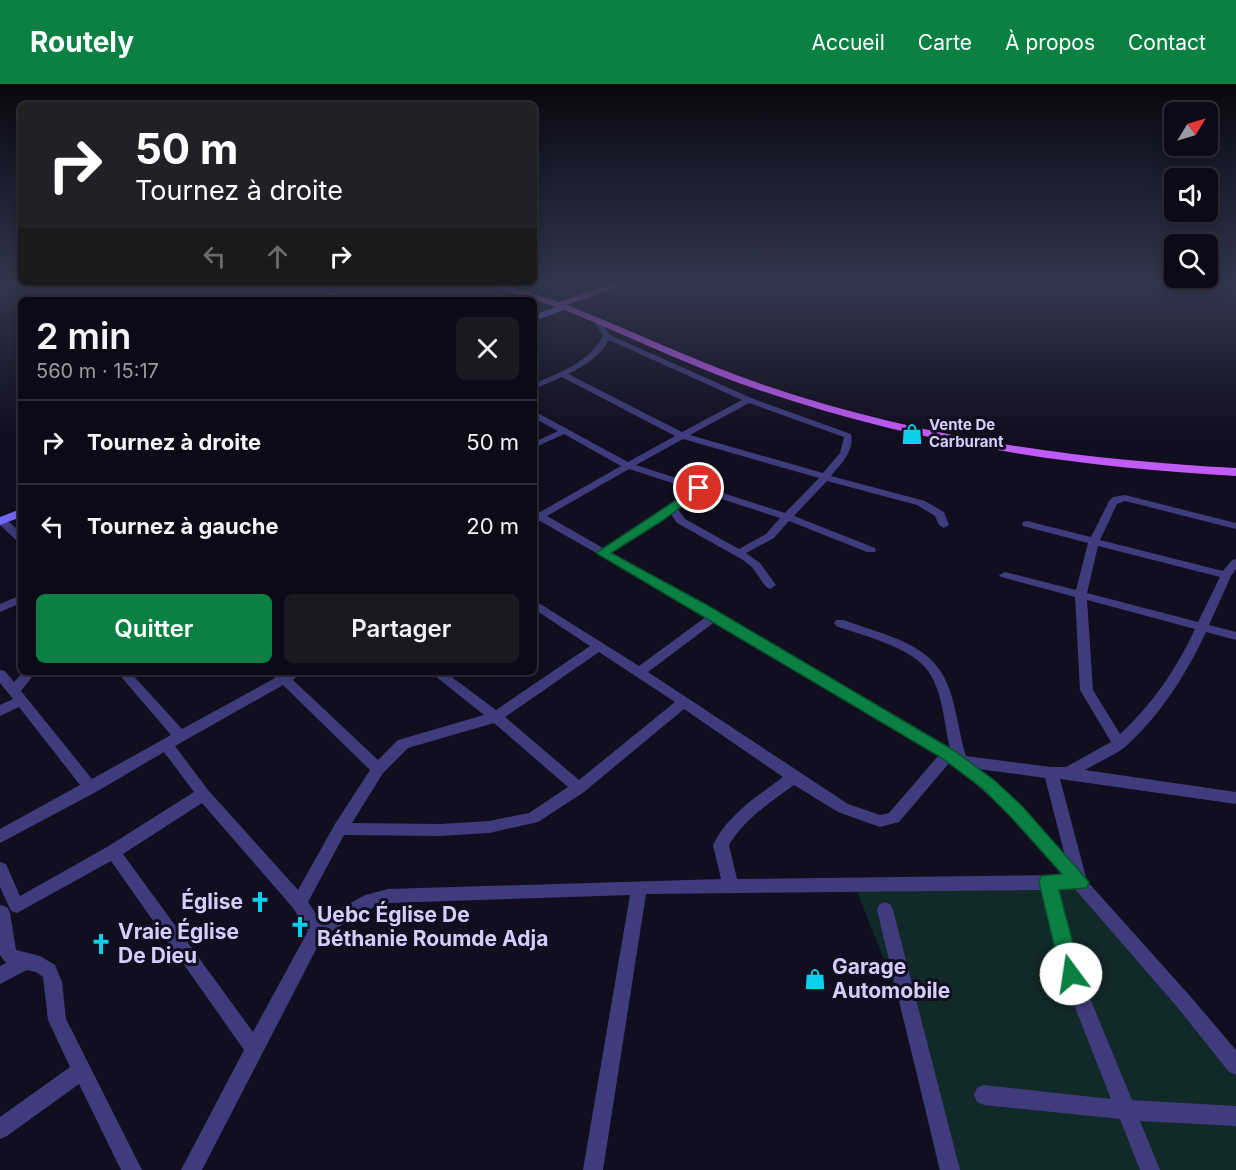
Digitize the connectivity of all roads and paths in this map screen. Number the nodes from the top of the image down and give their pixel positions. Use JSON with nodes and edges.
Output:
{"nodes":[{"id":1,"x":630,"y":334,"type":"edge"},
{"id":2,"x":634,"y":334,"type":"edge"},
{"id":3,"x":607,"y":336,"type":"joint"},
{"id":4,"x":562,"y":374,"type":"junction"},
{"id":5,"x":537,"y":386,"type":"edge"},
{"id":6,"x":748,"y":400,"type":"junction"},
{"id":7,"x":537,"y":416,"type":"edge"},
{"id":8,"x":564,"y":431,"type":"junction"},
{"id":9,"x":682,"y":436,"type":"junction"},
{"id":10,"x":537,"y":444,"type":"edge"},
{"id":11,"x":628,"y":465,"type":"junction"},
{"id":12,"x":1236,"y":467,"type":"edge"},
{"id":13,"x":1236,"y":472,"type":"edge"},
{"id":14,"x":825,"y":477,"type":"junction"},
{"id":15,"x":699,"y":488,"type":"junction"},
{"id":16,"x":18,"y":508,"type":"edge"},
{"id":17,"x":672,"y":508,"type":"junction"},
{"id":18,"x":18,"y":514,"type":"edge"},
{"id":19,"x":537,"y":515,"type":"edge"},
{"id":20,"x":537,"y":517,"type":"edge"},
{"id":21,"x":787,"y":517,"type":"junction"},
{"id":22,"x":0,"y":518,"type":"edge"},
{"id":23,"x":1027,"y":524,"type":"dead end"},
{"id":24,"x":944,"y":525,"type":"dead end"},
{"id":25,"x":1236,"y":527,"type":"edge"},
{"id":26,"x":18,"y":536,"type":"edge"},
{"id":27,"x":1094,"y":542,"type":"junction"},
{"id":28,"x":871,"y":550,"type":"dead end"},
{"id":29,"x":602,"y":553,"type":"junction"},
{"id":30,"x":739,"y":553,"type":"junction"},
{"id":31,"x":1236,"y":562,"type":"edge"},
{"id":32,"x":1226,"y":575,"type":"junction"},
{"id":33,"x":1005,"y":576,"type":"dead end"},
{"id":34,"x":770,"y":585,"type":"dead end"},
{"id":35,"x":1081,"y":595,"type":"junction"},
{"id":36,"x":18,"y":600,"type":"edge"},
{"id":37,"x":537,"y":606,"type":"edge"},
{"id":38,"x":0,"y":608,"type":"edge"},
{"id":39,"x":715,"y":616,"type":"junction"},
{"id":40,"x":840,"y":623,"type":"dead end"},
{"id":41,"x":1201,"y":626,"type":"junction"},
{"id":42,"x":1236,"y":636,"type":"edge"},
{"id":43,"x":598,"y":647,"type":"junction"},
{"id":44,"x":640,"y":672,"type":"junction"},
{"id":45,"x":0,"y":674,"type":"edge"},
{"id":46,"x":28,"y":675,"type":"edge"},
{"id":47,"x":126,"y":675,"type":"edge"},
{"id":48,"x":286,"y":675,"type":"edge"},
{"id":49,"x":440,"y":675,"type":"edge"},
{"id":50,"x":18,"y":695,"type":"junction"},
{"id":51,"x":684,"y":702,"type":"junction"},
{"id":52,"x":0,"y":711,"type":"edge"},
{"id":53,"x":496,"y":717,"type":"junction"},
{"id":54,"x":181,"y":737,"type":"junction"},
{"id":55,"x":1119,"y":744,"type":"junction"},
{"id":56,"x":167,"y":746,"type":"junction"},
{"id":57,"x":954,"y":758,"type":"junction"},
{"id":58,"x":378,"y":769,"type":"junction"},
{"id":59,"x":1051,"y":773,"type":"junction"},
{"id":60,"x":1068,"y":773,"type":"junction"},
{"id":61,"x":794,"y":777,"type":"junction"},
{"id":62,"x":91,"y":788,"type":"junction"},
{"id":63,"x":579,"y":788,"type":"junction"},
{"id":64,"x":203,"y":794,"type":"junction"},
{"id":65,"x":1236,"y":798,"type":"edge"},
{"id":66,"x":340,"y":829,"type":"junction"},
{"id":67,"x":0,"y":837,"type":"edge"},
{"id":68,"x":113,"y":852,"type":"junction"},
{"id":69,"x":0,"y":869,"type":"edge"},
{"id":70,"x":1048,"y":882,"type":"junction"},
{"id":71,"x":1080,"y":882,"type":"junction"},
{"id":72,"x":731,"y":886,"type":"junction"},
{"id":73,"x":639,"y":887,"type":"junction"},
{"id":74,"x":298,"y":903,"type":"junction"},
{"id":75,"x":885,"y":910,"type":"dead end"},
{"id":76,"x":6,"y":911,"type":"edge"},
{"id":77,"x":316,"y":930,"type":"junction"},
{"id":78,"x":22,"y":963,"type":"junction"},
{"id":79,"x":0,"y":976,"type":"edge"},
{"id":80,"x":255,"y":1050,"type":"junction"},
{"id":81,"x":1236,"y":1065,"type":"edge"},
{"id":82,"x":82,"y":1070,"type":"junction"},
{"id":83,"x":984,"y":1095,"type":"dead end"},
{"id":84,"x":1126,"y":1110,"type":"junction"},
{"id":85,"x":1236,"y":1116,"type":"edge"},
{"id":86,"x":0,"y":1129,"type":"edge"},
{"id":87,"x":132,"y":1170,"type":"edge"},
{"id":88,"x":191,"y":1170,"type":"edge"},
{"id":89,"x":593,"y":1170,"type":"edge"},
{"id":90,"x":950,"y":1170,"type":"edge"},
{"id":91,"x":1150,"y":1170,"type":"edge"}],
"edges":[{"from":1,"to":13,"type":"main road"},
{"from":2,"to":12,"type":"main road"},
{"from":3,"to":4,"type":"street"},
{"from":3,"to":6,"type":"street"},
{"from":4,"to":5,"type":"street"},
{"from":4,"to":9,"type":"street"},
{"from":6,"to":9,"type":"street"},
{"from":6,"to":14,"type":"street"},
{"from":7,"to":8,"type":"street"},
{"from":8,"to":10,"type":"street"},
{"from":8,"to":11,"type":"street"},
{"from":9,"to":11,"type":"street"},
{"from":9,"to":14,"type":"street"},
{"from":11,"to":15,"type":"street"},
{"from":11,"to":19,"type":"street"},
{"from":14,"to":21,"type":"street"},
{"from":14,"to":24,"type":"street"},
{"from":15,"to":17,"type":"street"},
{"from":15,"to":21,"type":"street"},
{"from":16,"to":22,"type":"main road"},
{"from":17,"to":29,"type":"street"},
{"from":17,"to":30,"type":"street"},
{"from":18,"to":22,"type":"main road"},
{"from":20,"to":29,"type":"street"},
{"from":21,"to":28,"type":"street"},
{"from":21,"to":30,"type":"street"},
{"from":22,"to":26,"type":"street"},
{"from":23,"to":27,"type":"street"},
{"from":25,"to":27,"type":"street"},
{"from":27,"to":32,"type":"street"},
{"from":27,"to":35,"type":"street"},
{"from":29,"to":39,"type":"street"},
{"from":30,"to":34,"type":"street"},
{"from":31,"to":32,"type":"street"},
{"from":32,"to":41,"type":"street"},
{"from":33,"to":35,"type":"street"},
{"from":35,"to":41,"type":"street"},
{"from":35,"to":55,"type":"street"},
{"from":36,"to":38,"type":"street"},
{"from":37,"to":43,"type":"street"},
{"from":39,"to":44,"type":"street"},
{"from":39,"to":57,"type":"street"},
{"from":40,"to":57,"type":"street"},
{"from":41,"to":42,"type":"street"},
{"from":41,"to":55,"type":"street"},
{"from":43,"to":44,"type":"street"},
{"from":43,"to":53,"type":"street"},
{"from":44,"to":51,"type":"street"},
{"from":45,"to":50,"type":"street"},
{"from":46,"to":50,"type":"street"},
{"from":47,"to":54,"type":"street"},
{"from":48,"to":54,"type":"street"},
{"from":48,"to":58,"type":"street"},
{"from":49,"to":53,"type":"street"},
{"from":50,"to":52,"type":"street"},
{"from":50,"to":62,"type":"street"},
{"from":51,"to":61,"type":"street"},
{"from":51,"to":63,"type":"street"},
{"from":53,"to":58,"type":"street"},
{"from":53,"to":63,"type":"street"},
{"from":54,"to":56,"type":"street"},
{"from":55,"to":60,"type":"street"},
{"from":56,"to":62,"type":"street"},
{"from":56,"to":64,"type":"street"},
{"from":57,"to":59,"type":"street"},
{"from":57,"to":61,"type":"street"},
{"from":57,"to":71,"type":"street"},
{"from":58,"to":66,"type":"street"},
{"from":59,"to":60,"type":"street"},
{"from":59,"to":71,"type":"street"},
{"from":60,"to":65,"type":"street"},
{"from":61,"to":72,"type":"street"},
{"from":62,"to":67,"type":"street"},
{"from":63,"to":66,"type":"street"},
{"from":64,"to":68,"type":"street"},
{"from":64,"to":74,"type":"street"},
{"from":66,"to":74,"type":"street"},
{"from":68,"to":76,"type":"street"},
{"from":68,"to":80,"type":"street"},
{"from":69,"to":76,"type":"street"},
{"from":70,"to":71,"type":"street"},
{"from":70,"to":72,"type":"street"},
{"from":70,"to":84,"type":"street"},
{"from":71,"to":81,"type":"street"},
{"from":72,"to":73,"type":"street"},
{"from":73,"to":77,"type":"street"},
{"from":73,"to":89,"type":"street"},
{"from":74,"to":77,"type":"street"},
{"from":75,"to":90,"type":"street"},
{"from":76,"to":78,"type":"street"},
{"from":77,"to":80,"type":"street"},
{"from":78,"to":79,"type":"street"},
{"from":78,"to":82,"type":"street"},
{"from":80,"to":88,"type":"street"},
{"from":82,"to":86,"type":"street"},
{"from":82,"to":87,"type":"street"},
{"from":83,"to":84,"type":"street"},
{"from":84,"to":85,"type":"street"},
{"from":84,"to":91,"type":"street"}]}
